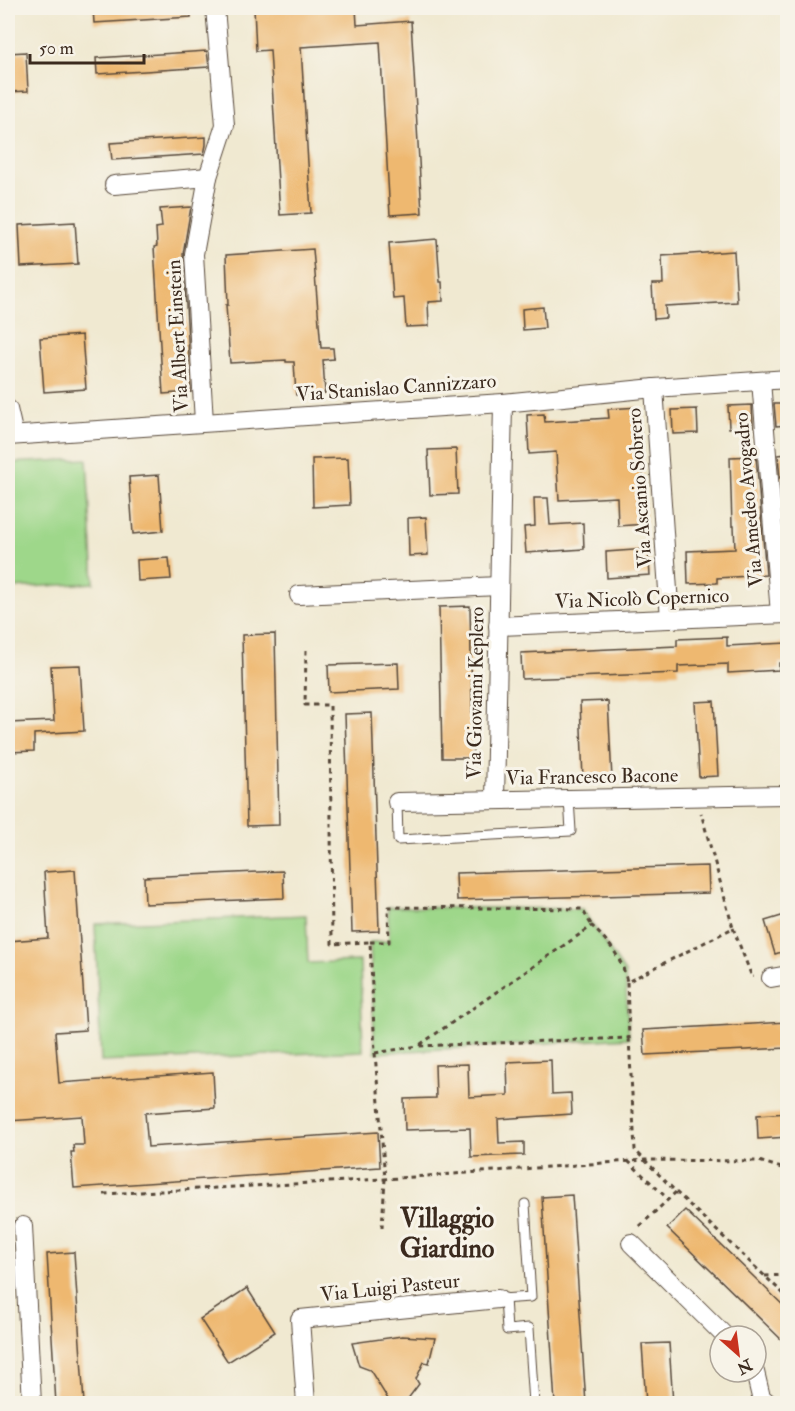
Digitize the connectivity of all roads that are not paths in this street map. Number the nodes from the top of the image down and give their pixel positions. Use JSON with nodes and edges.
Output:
{"nodes":[{"id":1,"x":215,"y":8,"type":"edge"},
{"id":2,"x":208,"y":177,"type":"junction"},
{"id":3,"x":114,"y":185,"type":"dead end"},
{"id":4,"x":788,"y":379,"type":"edge"},
{"id":5,"x":761,"y":381,"type":"junction"},
{"id":6,"x":654,"y":388,"type":"junction"},
{"id":7,"x":503,"y":403,"type":"junction"},
{"id":8,"x":8,"y":409,"type":"edge"},
{"id":9,"x":204,"y":422,"type":"junction"},
{"id":10,"x":11,"y":435,"type":"edge"},
{"id":11,"x":499,"y":586,"type":"junction"},
{"id":12,"x":299,"y":595,"type":"dead end"},
{"id":13,"x":784,"y":614,"type":"edge"},
{"id":14,"x":670,"y":620,"type":"junction"},
{"id":15,"x":498,"y":626,"type":"junction"},
{"id":16,"x":788,"y":795,"type":"edge"},
{"id":17,"x":569,"y":799,"type":"junction"},
{"id":18,"x":495,"y":800,"type":"junction"},
{"id":19,"x":397,"y":802,"type":"joint"},
{"id":20,"x":525,"y":1204,"type":"dead end"},
{"id":21,"x":23,"y":1226,"type":"dead end"},
{"id":22,"x":631,"y":1243,"type":"road end"},
{"id":23,"x":501,"y":1299,"type":"junction"},
{"id":24,"x":713,"y":1324,"type":"edge"},
{"id":25,"x":758,"y":1384,"type":"edge"},
{"id":26,"x":32,"y":1404,"type":"edge"},
{"id":27,"x":306,"y":1404,"type":"edge"},
{"id":28,"x":534,"y":1404,"type":"edge"},
{"id":29,"x":769,"y":1404,"type":"edge"}],
"edges":[{"from":1,"to":2,"type":"street","name":"Via Albert Einstein"},
{"from":2,"to":3,"type":"street"},
{"from":2,"to":9,"type":"street","name":"Via Albert Einstein"},
{"from":4,"to":5,"type":"street","name":"Via Stanislao Cannizzaro"},
{"from":5,"to":6,"type":"street","name":"Via Stanislao Cannizzaro"},
{"from":5,"to":13,"type":"street","name":"Via Amedeo Avogadro"},
{"from":6,"to":7,"type":"street","name":"Via Stanislao Cannizzaro"},
{"from":6,"to":14,"type":"street","name":"Via Ascanio Sobrero"},
{"from":7,"to":9,"type":"street","name":"Via Stanislao Cannizzaro"},
{"from":7,"to":11,"type":"street","name":"Via Giovanni Keplero"},
{"from":8,"to":10,"type":"street"},
{"from":9,"to":10,"type":"street","name":"Via Stanislao Cannizzaro"},
{"from":11,"to":12,"type":"street","name":"Via Giovanni Keplero"},
{"from":11,"to":15,"type":"street","name":"Via Giovanni Keplero"},
{"from":13,"to":14,"type":"street","name":"Via Nicolò Copernico"},
{"from":14,"to":15,"type":"street","name":"Via Nicolò Copernico"},
{"from":15,"to":18,"type":"street","name":"Via Giovanni Keplero"},
{"from":16,"to":17,"type":"street","name":"Via Francesco Bacone"},
{"from":17,"to":18,"type":"street","name":"Via Francesco Bacone"},
{"from":17,"to":19,"type":"lane"},
{"from":18,"to":19,"type":"street","name":"Via Francesco Bacone"},
{"from":20,"to":23,"type":"lane"},
{"from":21,"to":26,"type":"street"},
{"from":22,"to":24,"type":"street"},
{"from":23,"to":27,"type":"street","name":"Via Luigi Pasteur"},
{"from":23,"to":28,"type":"lane"},
{"from":25,"to":29,"type":"street"}]}
